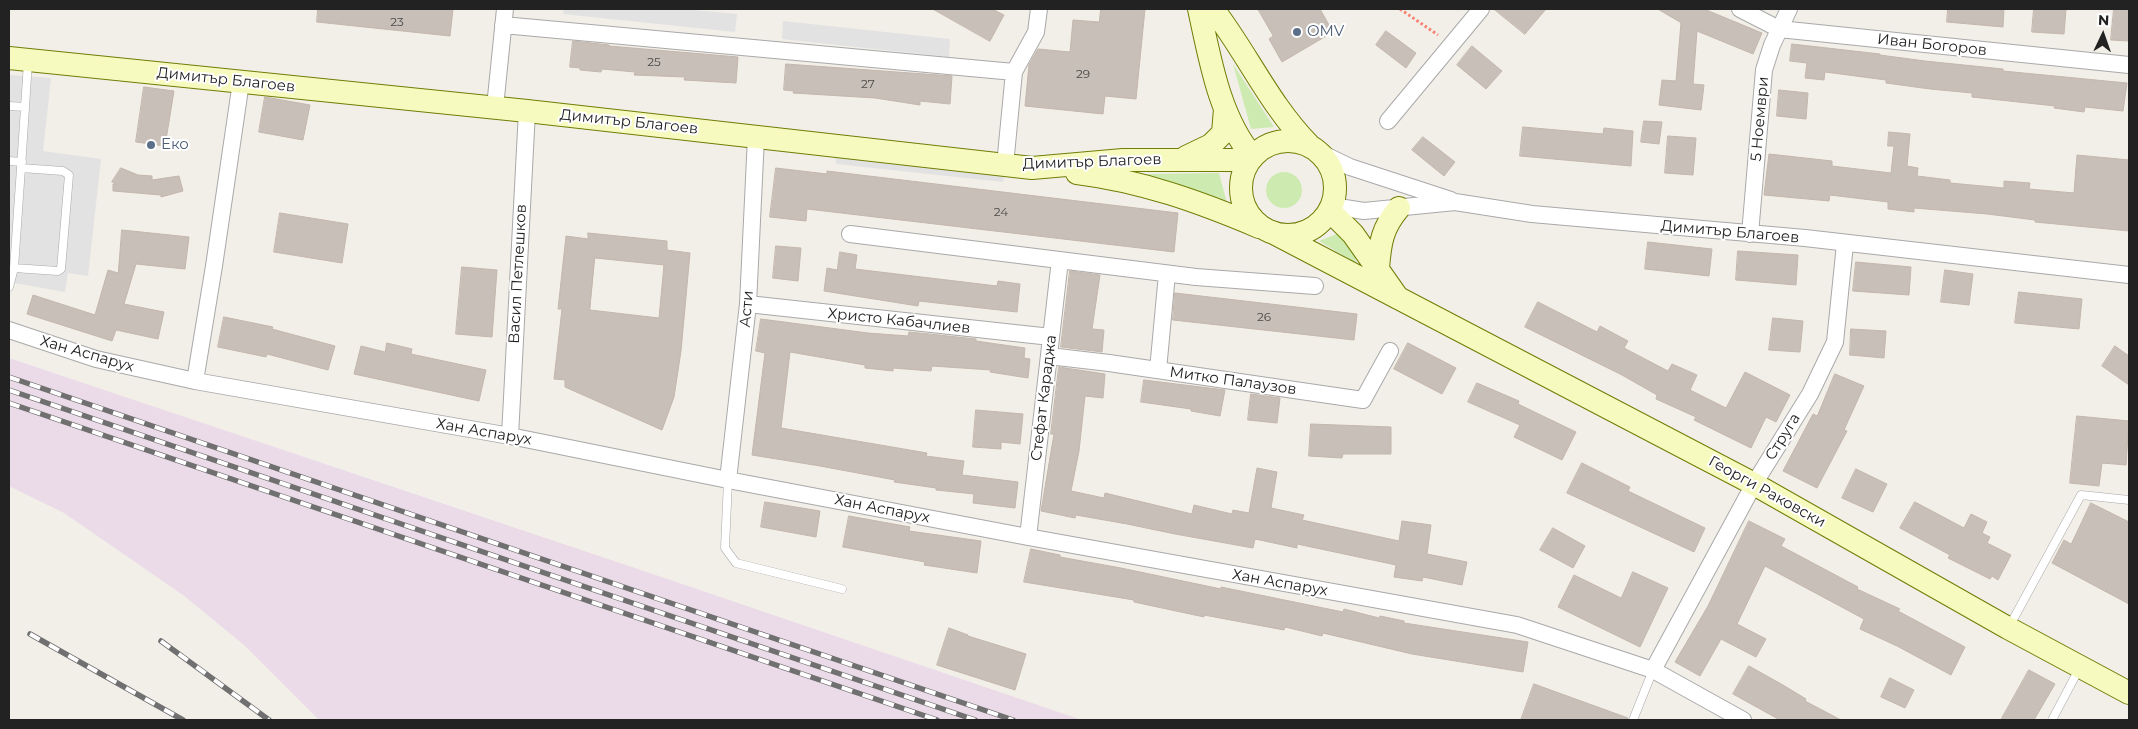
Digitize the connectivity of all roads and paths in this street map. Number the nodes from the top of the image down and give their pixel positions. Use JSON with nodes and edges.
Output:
{"nodes":[{"id":1,"x":1039,"y":9,"type":"edge"},
{"id":2,"x":1199,"y":9,"type":"edge"},
{"id":3,"x":1213,"y":9,"type":"edge"},
{"id":4,"x":1400,"y":9,"type":"edge"},
{"id":5,"x":1481,"y":9,"type":"edge"},
{"id":6,"x":1740,"y":9,"type":"edge"},
{"id":7,"x":1789,"y":9,"type":"edge"},
{"id":8,"x":504,"y":17,"type":"edge"},
{"id":9,"x":1779,"y":29,"type":"junction"},
{"id":10,"x":1452,"y":44,"type":"junction"},
{"id":11,"x":19,"y":59,"type":"edge"},
{"id":12,"x":2129,"y":65,"type":"edge"},
{"id":13,"x":1014,"y":72,"type":"junction"},
{"id":14,"x":241,"y":82,"type":"junction"},
{"id":15,"x":9,"y":106,"type":"edge"},
{"id":16,"x":25,"y":107,"type":"junction"},
{"id":17,"x":495,"y":108,"type":"junction"},
{"id":18,"x":1225,"y":109,"type":"junction"},
{"id":19,"x":527,"y":111,"type":"junction"},
{"id":20,"x":1388,"y":121,"type":"dead end"},
{"id":21,"x":756,"y":137,"type":"junction"},
{"id":22,"x":1316,"y":150,"type":"junction"},
{"id":23,"x":1251,"y":158,"type":"junction"},
{"id":24,"x":1181,"y":159,"type":"junction"},
{"id":25,"x":9,"y":161,"type":"edge"},
{"id":26,"x":1005,"y":164,"type":"junction"},
{"id":27,"x":22,"y":165,"type":"junction"},
{"id":28,"x":1032,"y":168,"type":"junction"},
{"id":29,"x":1456,"y":202,"type":"junction"},
{"id":30,"x":1398,"y":208,"type":"junction"},
{"id":31,"x":1331,"y":209,"type":"junction"},
{"id":32,"x":1267,"y":230,"type":"junction"},
{"id":33,"x":850,"y":234,"type":"dead end"},
{"id":34,"x":1750,"y":234,"type":"junction"},
{"id":35,"x":1845,"y":244,"type":"junction"},
{"id":36,"x":1060,"y":260,"type":"junction"},
{"id":37,"x":14,"y":268,"type":"junction"},
{"id":38,"x":1378,"y":268,"type":"junction"},
{"id":39,"x":1167,"y":274,"type":"junction"},
{"id":40,"x":2129,"y":275,"type":"edge"},
{"id":41,"x":1315,"y":286,"type":"dead end"},
{"id":42,"x":9,"y":287,"type":"edge"},
{"id":43,"x":1400,"y":301,"type":"junction"},
{"id":44,"x":748,"y":304,"type":"junction"},
{"id":45,"x":9,"y":330,"type":"edge"},
{"id":46,"x":1051,"y":337,"type":"junction"},
{"id":47,"x":1390,"y":352,"type":"dead end"},
{"id":48,"x":1049,"y":356,"type":"junction"},
{"id":49,"x":1158,"y":370,"type":"junction"},
{"id":50,"x":195,"y":381,"type":"junction"},
{"id":51,"x":510,"y":436,"type":"junction"},
{"id":52,"x":728,"y":480,"type":"junction"},
{"id":53,"x":1754,"y":484,"type":"junction"},
{"id":54,"x":2129,"y":500,"type":"edge"},
{"id":55,"x":1028,"y":537,"type":"junction"},
{"id":56,"x":842,"y":589,"type":"dead end"},
{"id":57,"x":2008,"y":628,"type":"junction"},
{"id":58,"x":2080,"y":667,"type":"junction"},
{"id":59,"x":1653,"y":670,"type":"junction"},
{"id":60,"x":2129,"y":693,"type":"edge"},
{"id":61,"x":1633,"y":720,"type":"edge"},
{"id":62,"x":1743,"y":720,"type":"edge"},
{"id":63,"x":2052,"y":720,"type":"edge"}],
"edges":[{"from":1,"to":13,"type":"street"},
{"from":2,"to":18,"type":"street"},
{"from":3,"to":22,"type":"street"},
{"from":4,"to":10,"type":"path"},
{"from":5,"to":10,"type":"street"},
{"from":6,"to":9,"type":"street","name":"Иван Богоров"},
{"from":7,"to":9,"type":"street","name":"5 Ноември"},
{"from":8,"to":13,"type":"street"},
{"from":8,"to":17,"type":"street"},
{"from":9,"to":12,"type":"street","name":"Иван Богоров"},
{"from":9,"to":34,"type":"street","name":"5 Ноември"},
{"from":10,"to":20,"type":"street"},
{"from":11,"to":14,"type":"street","name":"Димитър Благоев"},
{"from":11,"to":16,"type":"lane"},
{"from":13,"to":26,"type":"street"},
{"from":14,"to":17,"type":"street","name":"Димитър Благоев"},
{"from":14,"to":50,"type":"street"},
{"from":15,"to":16,"type":"lane"},
{"from":16,"to":27,"type":"lane"},
{"from":17,"to":19,"type":"street","name":"Димитър Благоев"},
{"from":18,"to":23,"type":"street"},
{"from":18,"to":24,"type":"street"},
{"from":19,"to":21,"type":"street","name":"Димитър Благоев"},
{"from":19,"to":51,"type":"street","name":"Васил Петлешков"},
{"from":21,"to":26,"type":"street","name":"Димитър Благоев"},
{"from":21,"to":44,"type":"street","name":"Асти"},
{"from":22,"to":23,"type":"street"},
{"from":22,"to":29,"type":"street"},
{"from":22,"to":31,"type":"street"},
{"from":23,"to":24,"type":"street","name":"Димитър Благоев"},
{"from":23,"to":32,"type":"street"},
{"from":24,"to":28,"type":"street","name":"Димитър Благоев"},
{"from":25,"to":27,"type":"lane"},
{"from":26,"to":28,"type":"street","name":"Димитър Благоев"},
{"from":27,"to":37,"type":"lane"},
{"from":27,"to":37,"type":"lane"},
{"from":28,"to":32,"type":"street"},
{"from":29,"to":30,"type":"street","name":"Димитър Благоев"},
{"from":29,"to":34,"type":"street","name":"Димитър Благоев"},
{"from":30,"to":31,"type":"street","name":"Димитър Благоев"},
{"from":30,"to":38,"type":"street"},
{"from":31,"to":32,"type":"street"},
{"from":31,"to":38,"type":"street","name":"Георги Раковски"},
{"from":32,"to":43,"type":"street","name":"Георги Раковски"},
{"from":33,"to":36,"type":"street"},
{"from":34,"to":35,"type":"street","name":"Димитър Благоев"},
{"from":35,"to":40,"type":"street","name":"Димитър Благоев"},
{"from":35,"to":53,"type":"street","name":"Струга"},
{"from":36,"to":39,"type":"street"},
{"from":36,"to":46,"type":"street","name":"Стефат Караджа"},
{"from":37,"to":42,"type":"lane"},
{"from":38,"to":43,"type":"street","name":"Георги Раковски"},
{"from":39,"to":41,"type":"street"},
{"from":39,"to":49,"type":"street"},
{"from":43,"to":53,"type":"street","name":"Георги Раковски"},
{"from":44,"to":46,"type":"street","name":"Христо Кабачлиев"},
{"from":44,"to":52,"type":"street","name":"Асти"},
{"from":45,"to":50,"type":"street","name":"Хан Аспарух"},
{"from":46,"to":48,"type":"street","name":"Стефат Караджа"},
{"from":47,"to":49,"type":"street","name":"Митко Палаузов"},
{"from":48,"to":49,"type":"street","name":"Митко Палаузов"},
{"from":48,"to":55,"type":"street","name":"Стефат Караджа"},
{"from":50,"to":51,"type":"street","name":"Хан Аспарух"},
{"from":51,"to":52,"type":"street","name":"Хан Аспарух"},
{"from":52,"to":55,"type":"street","name":"Хан Аспарух"},
{"from":52,"to":56,"type":"lane"},
{"from":53,"to":57,"type":"street","name":"Георги Раковски"},
{"from":53,"to":59,"type":"street","name":"Струга"},
{"from":54,"to":57,"type":"lane"},
{"from":55,"to":59,"type":"street","name":"Хан Аспарух"},
{"from":57,"to":58,"type":"street","name":"Георги Раковски"},
{"from":58,"to":60,"type":"street","name":"Георги Раковски"},
{"from":58,"to":63,"type":"lane"},
{"from":59,"to":61,"type":"lane"},
{"from":59,"to":62,"type":"street","name":"Хан Аспарух"}]}
